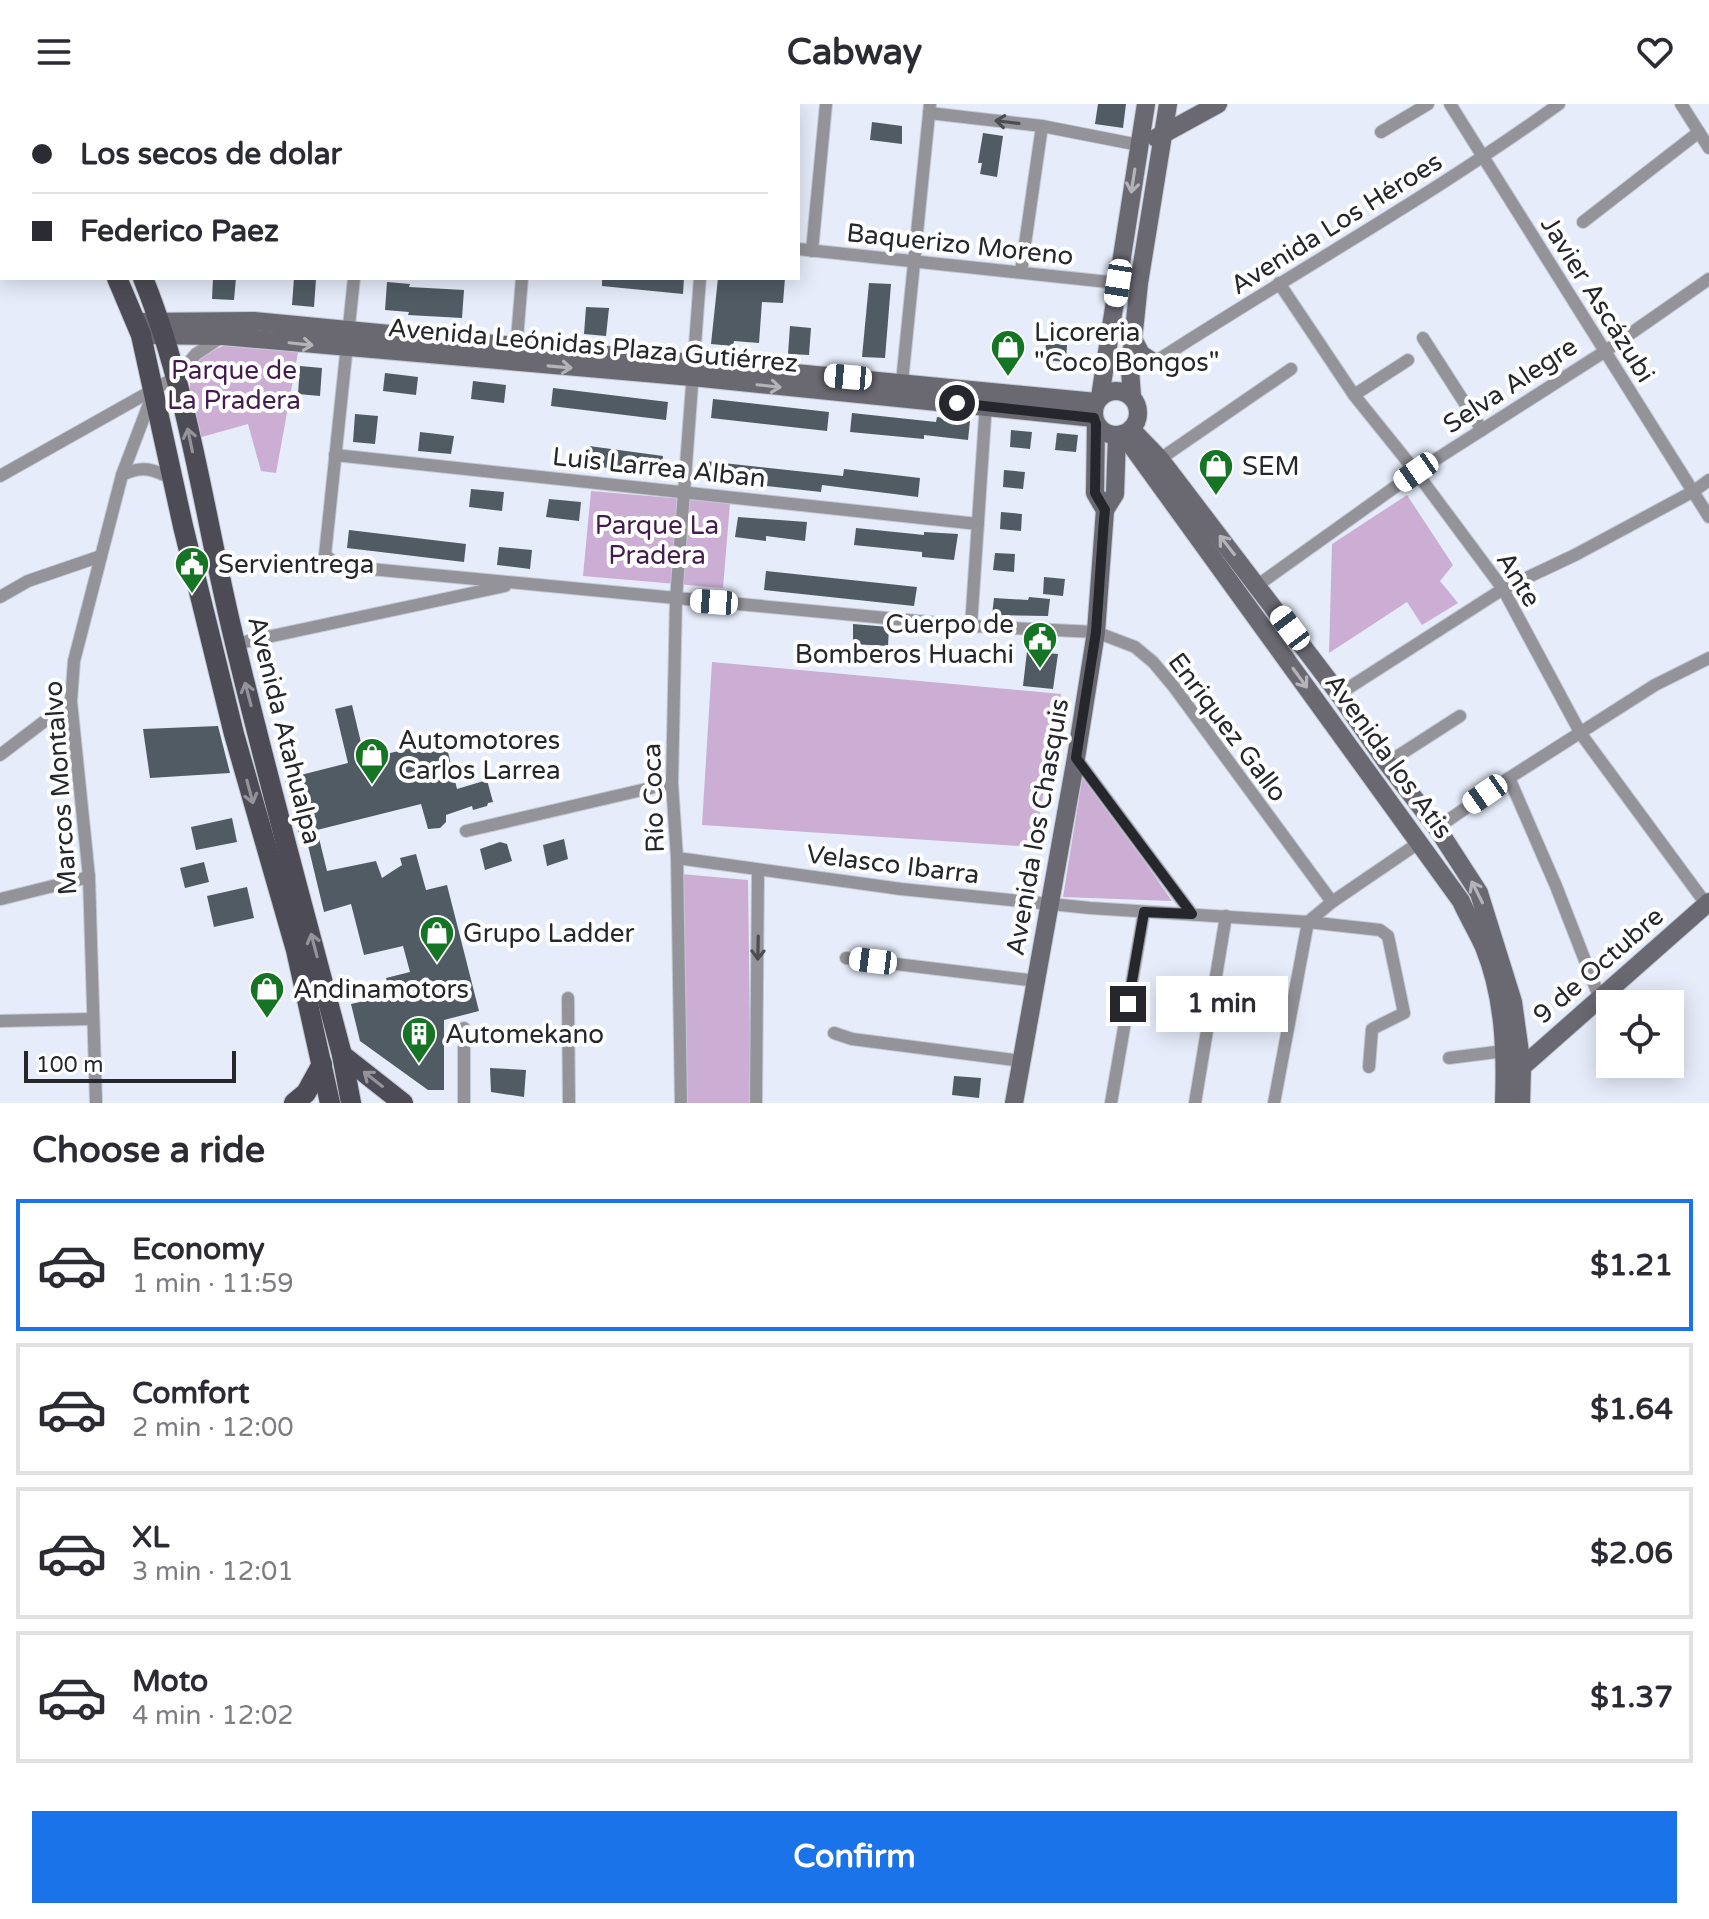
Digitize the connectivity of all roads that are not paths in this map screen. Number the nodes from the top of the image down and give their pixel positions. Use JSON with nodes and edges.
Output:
{"nodes":[{"id":1,"x":826,"y":104,"type":"edge"},
{"id":2,"x":1146,"y":104,"type":"edge"},
{"id":3,"x":1168,"y":104,"type":"edge"},
{"id":4,"x":1218,"y":104,"type":"edge"},
{"id":5,"x":1428,"y":104,"type":"edge"},
{"id":6,"x":1450,"y":104,"type":"edge"},
{"id":7,"x":1559,"y":104,"type":"edge"},
{"id":8,"x":1681,"y":104,"type":"edge"},
{"id":9,"x":929,"y":109,"type":"edge"},
{"id":10,"x":1042,"y":126,"type":"junction"},
{"id":11,"x":1381,"y":132,"type":"dead end"},
{"id":12,"x":1699,"y":132,"type":"junction"},
{"id":13,"x":1162,"y":135,"type":"junction"},
{"id":14,"x":1139,"y":145,"type":"junction"},
{"id":15,"x":1709,"y":148,"type":"edge"},
{"id":16,"x":1483,"y":158,"type":"junction"},
{"id":17,"x":1583,"y":222,"type":"dead end"},
{"id":18,"x":800,"y":249,"type":"edge"},
{"id":19,"x":812,"y":251,"type":"junction"},
{"id":20,"x":914,"y":261,"type":"junction"},
{"id":21,"x":1021,"y":272,"type":"junction"},
{"id":22,"x":1709,"y":279,"type":"edge"},
{"id":23,"x":118,"y":280,"type":"edge"},
{"id":24,"x":144,"y":280,"type":"edge"},
{"id":25,"x":354,"y":280,"type":"edge"},
{"id":26,"x":522,"y":280,"type":"edge"},
{"id":27,"x":700,"y":280,"type":"edge"},
{"id":28,"x":1118,"y":283,"type":"junction"},
{"id":29,"x":1279,"y":283,"type":"junction"},
{"id":30,"x":162,"y":328,"type":"junction"},
{"id":31,"x":139,"y":329,"type":"junction"},
{"id":32,"x":223,"y":336,"type":"junction"},
{"id":33,"x":1423,"y":338,"type":"dead end"},
{"id":34,"x":347,"y":339,"type":"junction"},
{"id":35,"x":1133,"y":339,"type":"junction"},
{"id":36,"x":1604,"y":352,"type":"junction"},
{"id":37,"x":516,"y":354,"type":"junction"},
{"id":38,"x":1408,"y":360,"type":"dead end"},
{"id":39,"x":1153,"y":362,"type":"junction"},
{"id":40,"x":1130,"y":369,"type":"junction"},
{"id":41,"x":1291,"y":369,"type":"dead end"},
{"id":42,"x":692,"y":370,"type":"junction"},
{"id":43,"x":176,"y":377,"type":"junction"},
{"id":44,"x":902,"y":382,"type":"junction"},
{"id":45,"x":154,"y":389,"type":"junction"},
{"id":46,"x":1354,"y":395,"type":"junction"},
{"id":47,"x":1132,"y":397,"type":"junction"},
{"id":48,"x":987,"y":398,"type":"junction"},
{"id":49,"x":1096,"y":410,"type":"junction"},
{"id":50,"x":1482,"y":430,"type":"junction"},
{"id":51,"x":1124,"y":433,"type":"junction"},
{"id":52,"x":335,"y":455,"type":"junction"},
{"id":53,"x":1153,"y":463,"type":"junction"},
{"id":54,"x":1416,"y":472,"type":"junction"},
{"id":55,"x":1116,"y":474,"type":"junction"},
{"id":56,"x":122,"y":475,"type":"junction"},
{"id":57,"x":0,"y":476,"type":"edge"},
{"id":58,"x":172,"y":479,"type":"junction"},
{"id":59,"x":1709,"y":480,"type":"edge"},
{"id":60,"x":1694,"y":491,"type":"junction"},
{"id":61,"x":685,"y":492,"type":"junction"},
{"id":62,"x":1105,"y":510,"type":"junction"},
{"id":63,"x":1709,"y":517,"type":"edge"},
{"id":64,"x":978,"y":524,"type":"junction"},
{"id":65,"x":101,"y":556,"type":"junction"},
{"id":66,"x":519,"y":583,"type":"junction"},
{"id":67,"x":1258,"y":585,"type":"junction"},
{"id":68,"x":1503,"y":589,"type":"junction"},
{"id":69,"x":0,"y":597,"type":"edge"},
{"id":70,"x":676,"y":599,"type":"junction"},
{"id":71,"x":971,"y":626,"type":"junction"},
{"id":72,"x":1096,"y":632,"type":"junction"},
{"id":73,"x":235,"y":644,"type":"junction"},
{"id":74,"x":1709,"y":658,"type":"edge"},
{"id":75,"x":1339,"y":694,"type":"junction"},
{"id":76,"x":71,"y":701,"type":"junction"},
{"id":77,"x":1460,"y":716,"type":"dead end"},
{"id":78,"x":1581,"y":734,"type":"junction"},
{"id":79,"x":0,"y":755,"type":"edge"},
{"id":80,"x":1076,"y":758,"type":"junction"},
{"id":81,"x":1387,"y":763,"type":"junction"},
{"id":82,"x":1509,"y":778,"type":"junction"},
{"id":83,"x":672,"y":783,"type":"junction"},
{"id":84,"x":1437,"y":828,"type":"junction"},
{"id":85,"x":466,"y":831,"type":"dead end"},
{"id":86,"x":1420,"y":842,"type":"junction"},
{"id":87,"x":677,"y":858,"type":"junction"},
{"id":88,"x":758,"y":870,"type":"junction"},
{"id":89,"x":89,"y":877,"type":"junction"},
{"id":90,"x":1,"y":899,"type":"edge"},
{"id":91,"x":1332,"y":902,"type":"junction"},
{"id":92,"x":1051,"y":904,"type":"junction"},
{"id":93,"x":1708,"y":905,"type":"edge"},
{"id":94,"x":1144,"y":912,"type":"junction"},
{"id":95,"x":1192,"y":914,"type":"junction"},
{"id":96,"x":1226,"y":916,"type":"junction"},
{"id":97,"x":1308,"y":922,"type":"junction"},
{"id":98,"x":846,"y":958,"type":"dead end"},
{"id":99,"x":1037,"y":981,"type":"junction"},
{"id":100,"x":1596,"y":990,"type":"edge"},
{"id":101,"x":1610,"y":990,"type":"edge"},
{"id":102,"x":568,"y":998,"type":"dead end"},
{"id":103,"x":1596,"y":1002,"type":"edge"},
{"id":104,"x":91,"y":1019,"type":"junction"},
{"id":105,"x":0,"y":1021,"type":"edge"},
{"id":106,"x":464,"y":1028,"type":"dead end"},
{"id":107,"x":834,"y":1033,"type":"dead end"},
{"id":108,"x":1504,"y":1051,"type":"junction"},
{"id":109,"x":342,"y":1055,"type":"junction"},
{"id":110,"x":1449,"y":1058,"type":"dead end"},
{"id":111,"x":1022,"y":1061,"type":"junction"},
{"id":112,"x":322,"y":1064,"type":"junction"},
{"id":113,"x":1369,"y":1067,"type":"dead end"},
{"id":114,"x":1522,"y":1067,"type":"junction"},
{"id":115,"x":96,"y":1103,"type":"edge"},
{"id":116,"x":294,"y":1103,"type":"edge"},
{"id":117,"x":330,"y":1103,"type":"edge"},
{"id":118,"x":351,"y":1103,"type":"edge"},
{"id":119,"x":403,"y":1103,"type":"edge"},
{"id":120,"x":464,"y":1103,"type":"edge"},
{"id":121,"x":569,"y":1103,"type":"edge"},
{"id":122,"x":681,"y":1103,"type":"edge"},
{"id":123,"x":756,"y":1103,"type":"edge"},
{"id":124,"x":1014,"y":1103,"type":"edge"},
{"id":125,"x":1111,"y":1103,"type":"edge"},
{"id":126,"x":1195,"y":1103,"type":"edge"},
{"id":127,"x":1274,"y":1103,"type":"edge"},
{"id":128,"x":1504,"y":1103,"type":"edge"},
{"id":129,"x":1521,"y":1103,"type":"edge"}],
"edges":[{"from":1,"to":19,"type":"street"},
{"from":2,"to":14,"type":"main road","name":"Avenida los Chasquis"},
{"from":3,"to":13,"type":"main road"},
{"from":4,"to":13,"type":"main road"},
{"from":5,"to":11,"type":"street"},
{"from":6,"to":16,"type":"street","name":"Javier Ascázubi"},
{"from":7,"to":16,"type":"street","name":"Avenida Los Héroes"},
{"from":8,"to":12,"type":"street"},
{"from":10,"to":9,"type":"street","one_way":true},
{"from":9,"to":20,"type":"street"},
{"from":10,"to":14,"type":"street"},
{"from":10,"to":21,"type":"street"},
{"from":12,"to":15,"type":"street"},
{"from":12,"to":17,"type":"street"},
{"from":13,"to":14,"type":"main road"},
{"from":13,"to":35,"type":"main road"},
{"from":14,"to":28,"type":"main road","name":"Avenida los Chasquis","one_way":true},
{"from":16,"to":29,"type":"street","name":"Avenida Los Héroes"},
{"from":16,"to":36,"type":"street","name":"Javier Ascázubi"},
{"from":18,"to":19,"type":"street","name":"Baquerizo Moreno"},
{"from":19,"to":20,"type":"street","name":"Baquerizo Moreno"},
{"from":20,"to":21,"type":"street","name":"Baquerizo Moreno"},
{"from":20,"to":44,"type":"street"},
{"from":21,"to":28,"type":"street","name":"Baquerizo Moreno"},
{"from":22,"to":36,"type":"street","name":"Selva Alegre"},
{"from":23,"to":31,"type":"main road","name":"Avenida Atahualpa"},
{"from":24,"to":30,"type":"main road","name":"Avenida Atahualpa"},
{"from":25,"to":34,"type":"street"},
{"from":26,"to":37,"type":"street"},
{"from":27,"to":42,"type":"street","name":"Río Coca"},
{"from":28,"to":49,"type":"main road","name":"Avenida los Chasquis"},
{"from":29,"to":39,"type":"street","name":"Avenida Los Héroes"},
{"from":29,"to":46,"type":"street","name":"Ante"},
{"from":30,"to":31,"type":"main road"},
{"from":30,"to":32,"type":"main road","name":"Avenida Leónidas Plaza Gutiérrez"},
{"from":30,"to":34,"type":"main road","name":"Avenida Leónidas Plaza Gutiérrez"},
{"from":30,"to":43,"type":"main road","name":"Avenida Atahualpa"},
{"from":31,"to":45,"type":"main road","name":"Avenida Atahualpa"},
{"from":32,"to":34,"type":"main road","name":"Avenida Leónidas Plaza Gutiérrez","one_way":true},
{"from":32,"to":43,"type":"street"},
{"from":33,"to":50,"type":"street"},
{"from":34,"to":37,"type":"main road","name":"Avenida Leónidas Plaza Gutiérrez"},
{"from":34,"to":52,"type":"street"},
{"from":35,"to":39,"type":"main road"},
{"from":35,"to":40,"type":"main road"},
{"from":36,"to":50,"type":"street","name":"Selva Alegre"},
{"from":36,"to":60,"type":"street","name":"Javier Ascázubi"},
{"from":37,"to":42,"type":"main road","name":"Avenida Leónidas Plaza Gutiérrez"},
{"from":38,"to":46,"type":"street"},
{"from":39,"to":40,"type":"street","name":"Avenida Los Héroes"},
{"from":40,"to":47,"type":"main road"},
{"from":41,"to":53,"type":"street"},
{"from":42,"to":44,"type":"main road","name":"Avenida Leónidas Plaza Gutiérrez"},
{"from":42,"to":48,"type":"main road","name":"Avenida Leónidas Plaza Gutiérrez","one_way":true},
{"from":42,"to":61,"type":"street","name":"Río Coca"},
{"from":43,"to":45,"type":"street"},
{"from":73,"to":43,"type":"main road","name":"Avenida Atahualpa","one_way":true},
{"from":44,"to":48,"type":"main road","name":"Avenida Leónidas Plaza Gutiérrez"},
{"from":45,"to":56,"type":"street","name":"Marcos Montalvo"},
{"from":45,"to":57,"type":"street"},
{"from":45,"to":58,"type":"main road","name":"Avenida Atahualpa"},
{"from":46,"to":54,"type":"street","name":"Ante"},
{"from":47,"to":49,"type":"main road"},
{"from":47,"to":51,"type":"main road"},
{"from":48,"to":49,"type":"main road","name":"Avenida Leónidas Plaza Gutiérrez"},
{"from":48,"to":64,"type":"street"},
{"from":49,"to":51,"type":"main road"},
{"from":49,"to":62,"type":"main road","name":"Avenida los Chasquis"},
{"from":50,"to":54,"type":"street","name":"Selva Alegre"},
{"from":51,"to":53,"type":"main road","name":"Avenida los Atis"},
{"from":51,"to":55,"type":"main road","name":"Avenida los Chasquis"},
{"from":52,"to":61,"type":"street","name":"Luis Larrea Alban"},
{"from":52,"to":66,"type":"street","name":"Enriquez Gallo"},
{"from":53,"to":55,"type":"main road"},
{"from":67,"to":53,"type":"main road","name":"Avenida los Atis","one_way":true},
{"from":53,"to":86,"type":"main road","name":"Avenida los Atis","one_way":true},
{"from":54,"to":67,"type":"street","name":"Selva Alegre"},
{"from":54,"to":68,"type":"street","name":"Ante"},
{"from":55,"to":62,"type":"main road","name":"Avenida los Chasquis"},
{"from":56,"to":58,"type":"street"},
{"from":56,"to":65,"type":"street","name":"Marcos Montalvo"},
{"from":58,"to":112,"type":"main road","name":"Avenida Atahualpa","one_way":true},
{"from":59,"to":60,"type":"street"},
{"from":60,"to":63,"type":"street","name":"Javier Ascázubi"},
{"from":60,"to":68,"type":"street"},
{"from":61,"to":64,"type":"street","name":"Luis Larrea Alban"},
{"from":61,"to":70,"type":"street","name":"Río Coca"},
{"from":62,"to":72,"type":"main road","name":"Avenida los Chasquis"},
{"from":64,"to":71,"type":"street"},
{"from":65,"to":69,"type":"street"},
{"from":65,"to":76,"type":"street","name":"Marcos Montalvo"},
{"from":66,"to":70,"type":"street","name":"Enriquez Gallo"},
{"from":66,"to":73,"type":"street"},
{"from":67,"to":75,"type":"main road","name":"Avenida los Atis"},
{"from":68,"to":75,"type":"street"},
{"from":68,"to":78,"type":"street","name":"Ante"},
{"from":70,"to":71,"type":"street","name":"Enriquez Gallo"},
{"from":70,"to":83,"type":"street","name":"Río Coca"},
{"from":71,"to":72,"type":"street","name":"Enriquez Gallo"},
{"from":72,"to":80,"type":"main road","name":"Avenida los Chasquis"},
{"from":72,"to":91,"type":"street","name":"Enriquez Gallo"},
{"from":109,"to":73,"type":"main road","name":"Avenida Atahualpa","one_way":true},
{"from":74,"to":78,"type":"street"},
{"from":75,"to":81,"type":"main road","name":"Avenida los Atis"},
{"from":76,"to":79,"type":"street"},
{"from":76,"to":89,"type":"street","name":"Marcos Montalvo"},
{"from":77,"to":81,"type":"street"},
{"from":78,"to":82,"type":"street"},
{"from":78,"to":93,"type":"street","name":"Ante"},
{"from":80,"to":92,"type":"main road","name":"Avenida los Chasquis"},
{"from":80,"to":95,"type":"street"},
{"from":81,"to":84,"type":"main road","name":"Avenida los Atis"},
{"from":82,"to":84,"type":"street"},
{"from":82,"to":100,"type":"street"},
{"from":83,"to":85,"type":"street"},
{"from":83,"to":87,"type":"street","name":"Río Coca"},
{"from":114,"to":84,"type":"main road","name":"Avenida los Atis","one_way":true},
{"from":86,"to":91,"type":"street"},
{"from":86,"to":108,"type":"main road","name":"Avenida los Atis"},
{"from":87,"to":88,"type":"street","name":"Velasco Ibarra"},
{"from":87,"to":122,"type":"street","name":"Río Coca"},
{"from":88,"to":92,"type":"street","name":"Velasco Ibarra"},
{"from":88,"to":123,"type":"street","one_way":true},
{"from":89,"to":90,"type":"street"},
{"from":89,"to":104,"type":"street","name":"Marcos Montalvo"},
{"from":91,"to":97,"type":"street"},
{"from":92,"to":94,"type":"street","name":"Velasco Ibarra"},
{"from":92,"to":99,"type":"main road","name":"Avenida los Chasquis"},
{"from":93,"to":101,"type":"main road","name":"9 de Octubre"},
{"from":94,"to":95,"type":"street","name":"Velasco Ibarra"},
{"from":94,"to":125,"type":"street"},
{"from":95,"to":96,"type":"street","name":"Velasco Ibarra"},
{"from":96,"to":97,"type":"street","name":"Velasco Ibarra"},
{"from":96,"to":126,"type":"street"},
{"from":97,"to":113,"type":"street","name":"Velasco Ibarra"},
{"from":97,"to":127,"type":"street"},
{"from":98,"to":99,"type":"street"},
{"from":99,"to":111,"type":"main road","name":"Avenida los Chasquis"},
{"from":102,"to":121,"type":"street"},
{"from":103,"to":114,"type":"main road","name":"9 de Octubre"},
{"from":104,"to":105,"type":"street"},
{"from":104,"to":115,"type":"street","name":"Marcos Montalvo"},
{"from":106,"to":120,"type":"street"},
{"from":107,"to":111,"type":"street"},
{"from":108,"to":110,"type":"street"},
{"from":108,"to":128,"type":"main road","name":"Avenida los Atis"},
{"from":109,"to":118,"type":"main road","name":"Avenida Atahualpa"},
{"from":119,"to":109,"type":"main road","one_way":true},
{"from":111,"to":124,"type":"main road","name":"Avenida los Chasquis"},
{"from":112,"to":116,"type":"main road"},
{"from":112,"to":117,"type":"main road","name":"Avenida Atahualpa"},
{"from":114,"to":129,"type":"main road","name":"Avenida los Atis"}]}
